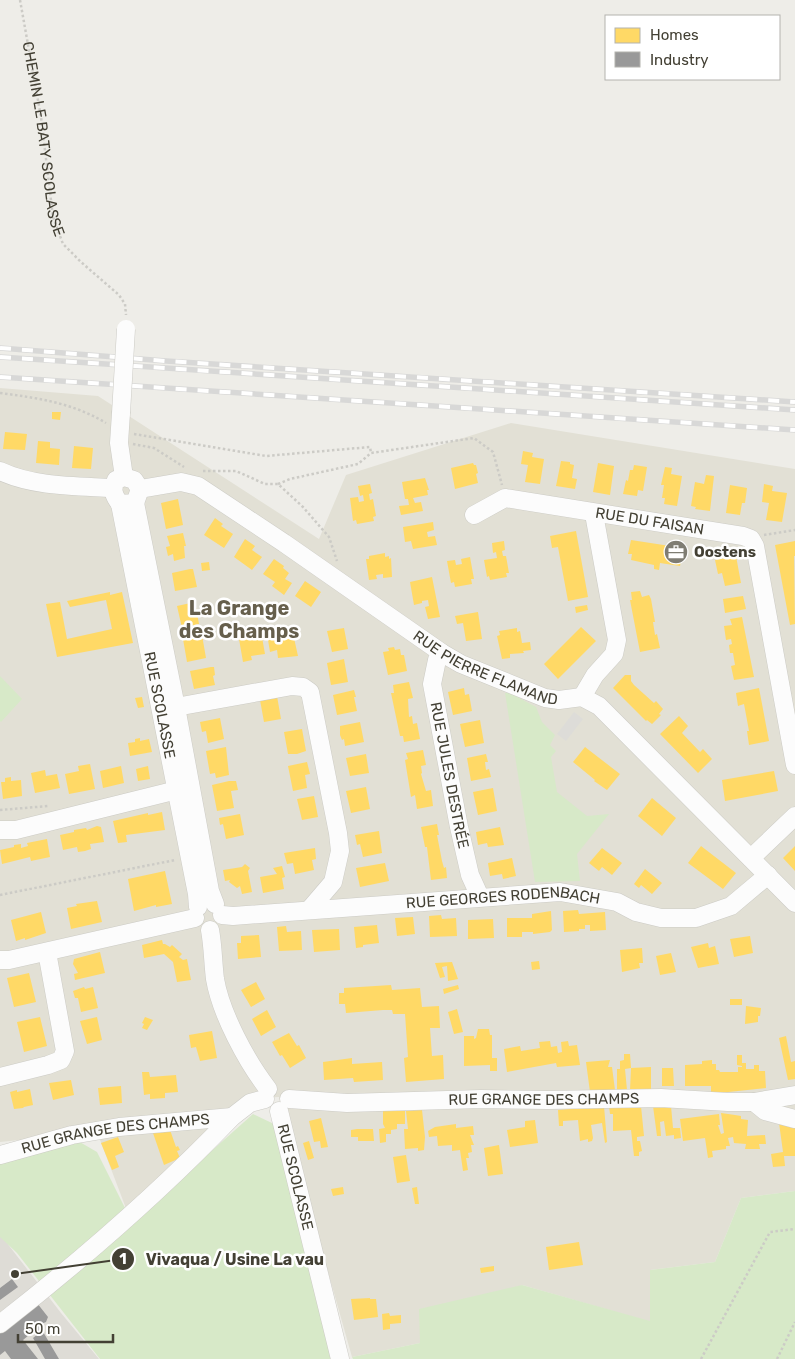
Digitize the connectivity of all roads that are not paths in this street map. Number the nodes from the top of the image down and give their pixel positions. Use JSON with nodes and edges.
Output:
{"nodes":[{"id":1,"x":126,"y":329,"type":"road end"},
{"id":2,"x":0,"y":471,"type":"edge"},
{"id":3,"x":118,"y":482,"type":"junction"},
{"id":4,"x":132,"y":499,"type":"junction"},
{"id":5,"x":594,"y":514,"type":"junction"},
{"id":6,"x":474,"y":515,"type":"dead end"},
{"id":7,"x":442,"y":653,"type":"junction"},
{"id":8,"x":582,"y":698,"type":"junction"},
{"id":9,"x":176,"y":707,"type":"junction"},
{"id":10,"x":795,"y":765,"type":"edge"},
{"id":11,"x":177,"y":790,"type":"junction"},
{"id":12,"x":795,"y":816,"type":"edge"},
{"id":13,"x":0,"y":830,"type":"edge"},
{"id":14,"x":751,"y":858,"type":"junction"},
{"id":15,"x":768,"y":875,"type":"junction"},
{"id":16,"x":480,"y":897,"type":"junction"},
{"id":17,"x":795,"y":903,"type":"edge"},
{"id":18,"x":309,"y":910,"type":"junction"},
{"id":19,"x":208,"y":911,"type":"junction"},
{"id":20,"x":46,"y":952,"type":"junction"},
{"id":21,"x":0,"y":960,"type":"edge"},
{"id":22,"x":0,"y":1078,"type":"edge"},
{"id":23,"x":266,"y":1094,"type":"junction"},
{"id":24,"x":795,"y":1095,"type":"edge"},
{"id":25,"x":754,"y":1102,"type":"junction"},
{"id":26,"x":284,"y":1105,"type":"junction"},
{"id":27,"x":232,"y":1117,"type":"junction"},
{"id":28,"x":795,"y":1119,"type":"edge"},
{"id":29,"x":0,"y":1155,"type":"edge"},
{"id":30,"x":0,"y":1324,"type":"edge"},
{"id":31,"x":340,"y":1359,"type":"edge"}],
"edges":[{"from":1,"to":3,"type":"street","bridge":true},
{"from":2,"to":3,"type":"street"},
{"from":3,"to":4,"type":"street"},
{"from":3,"to":4,"type":"street"},
{"from":4,"to":7,"type":"street","name":"RUE PIERRE FLAMAND"},
{"from":4,"to":9,"type":"street","name":"RUE SCOLASSE"},
{"from":4,"to":11,"type":"street","name":"RUE SCOLASSE"},
{"from":5,"to":6,"type":"street","name":"RUE DU FAISAN"},
{"from":5,"to":8,"type":"street"},
{"from":5,"to":10,"type":"street","name":"RUE DU FAISAN"},
{"from":7,"to":8,"type":"street","name":"RUE PIERRE FLAMAND"},
{"from":7,"to":16,"type":"street","name":"RUE JULES DESTRÉE"},
{"from":8,"to":14,"type":"street","name":"RUE PIERRE FLAMAND"},
{"from":9,"to":18,"type":"street"},
{"from":9,"to":19,"type":"street","name":"RUE SCOLASSE"},
{"from":11,"to":13,"type":"street"},
{"from":11,"to":19,"type":"street","name":"RUE SCOLASSE"},
{"from":12,"to":14,"type":"street"},
{"from":14,"to":15,"type":"street","name":"RUE PIERRE FLAMAND"},
{"from":15,"to":16,"type":"street","name":"RUE GEORGES RODENBACH"},
{"from":15,"to":17,"type":"street","name":"RUE PIERRE FLAMAND"},
{"from":16,"to":18,"type":"street","name":"RUE GEORGES RODENBACH"},
{"from":18,"to":19,"type":"street","name":"RUE GEORGES RODENBACH"},
{"from":19,"to":20,"type":"street","name":"RUE GEORGES RODENBACH"},
{"from":19,"to":23,"type":"street"},
{"from":20,"to":21,"type":"street","name":"RUE GEORGES RODENBACH"},
{"from":20,"to":22,"type":"street"},
{"from":23,"to":26,"type":"street"},
{"from":23,"to":27,"type":"street"},
{"from":24,"to":25,"type":"street"},
{"from":25,"to":26,"type":"street","name":"RUE GRANGE DES CHAMPS"},
{"from":25,"to":28,"type":"street","name":"RUE GRANGE DES CHAMPS"},
{"from":26,"to":31,"type":"street","name":"RUE SCOLASSE"},
{"from":27,"to":29,"type":"street","name":"RUE GRANGE DES CHAMPS"},
{"from":27,"to":30,"type":"street"}]}
